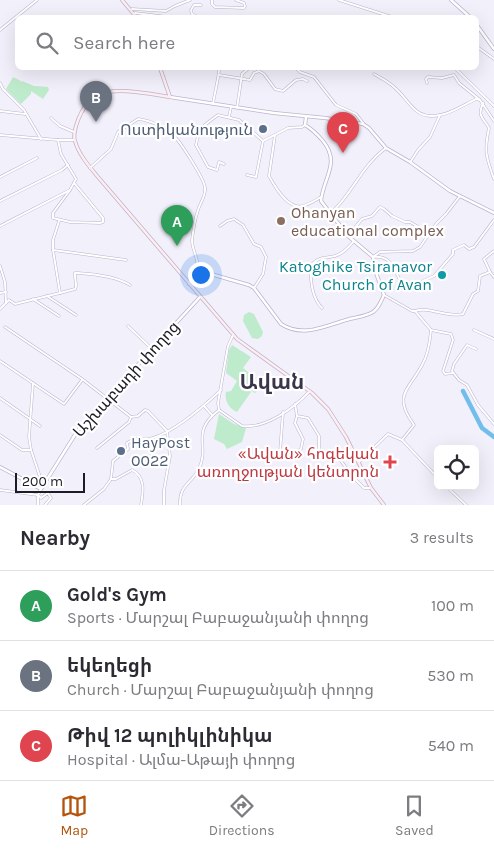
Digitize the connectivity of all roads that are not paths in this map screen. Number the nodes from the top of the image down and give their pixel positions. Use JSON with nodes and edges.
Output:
{"nodes":[{"id":1,"x":122,"y":0,"type":"edge"},
{"id":2,"x":190,"y":0,"type":"edge"},
{"id":3,"x":212,"y":0,"type":"edge"},
{"id":4,"x":236,"y":0,"type":"edge"},
{"id":5,"x":339,"y":0,"type":"edge"},
{"id":6,"x":451,"y":0,"type":"edge"},
{"id":7,"x":35,"y":1,"type":"edge"},
{"id":8,"x":201,"y":5,"type":"dead end"},
{"id":9,"x":132,"y":9,"type":"junction"},
{"id":10,"x":135,"y":13,"type":"joint"},
{"id":11,"x":17,"y":15,"type":"edge"},
{"id":12,"x":151,"y":15,"type":"edge"},
{"id":13,"x":194,"y":15,"type":"edge"},
{"id":14,"x":386,"y":15,"type":"edge"},
{"id":15,"x":468,"y":15,"type":"edge"},
{"id":16,"x":15,"y":16,"type":"edge"},
{"id":17,"x":1,"y":27,"type":"edge"},
{"id":18,"x":479,"y":27,"type":"edge"},
{"id":19,"x":0,"y":30,"type":"edge"},
{"id":20,"x":479,"y":48,"type":"edge"},
{"id":21,"x":494,"y":49,"type":"edge"},
{"id":22,"x":494,"y":59,"type":"edge"},
{"id":23,"x":161,"y":70,"type":"edge"},
{"id":24,"x":219,"y":70,"type":"edge"},
{"id":25,"x":247,"y":70,"type":"edge"},
{"id":26,"x":298,"y":70,"type":"edge"},
{"id":27,"x":457,"y":70,"type":"edge"},
{"id":28,"x":219,"y":74,"type":"junction"},
{"id":29,"x":374,"y":74,"type":"dead end"},
{"id":30,"x":241,"y":78,"type":"junction"},
{"id":31,"x":306,"y":81,"type":"dead end"},
{"id":32,"x":0,"y":83,"type":"edge"},
{"id":33,"x":427,"y":83,"type":"dead end"},
{"id":34,"x":170,"y":97,"type":"junction"},
{"id":35,"x":480,"y":100,"type":"junction"},
{"id":36,"x":483,"y":103,"type":"junction"},
{"id":37,"x":213,"y":104,"type":"junction"},
{"id":38,"x":494,"y":106,"type":"edge"},
{"id":39,"x":231,"y":107,"type":"junction"},
{"id":40,"x":237,"y":108,"type":"junction"},
{"id":41,"x":0,"y":111,"type":"edge"},
{"id":42,"x":25,"y":114,"type":"junction"},
{"id":43,"x":440,"y":115,"type":"junction"},
{"id":44,"x":229,"y":117,"type":"junction"},
{"id":45,"x":306,"y":117,"type":"junction"},
{"id":46,"x":52,"y":118,"type":"dead end"},
{"id":47,"x":494,"y":120,"type":"edge"},
{"id":48,"x":487,"y":123,"type":"junction"},
{"id":49,"x":363,"y":124,"type":"junction"},
{"id":50,"x":305,"y":125,"type":"junction"},
{"id":51,"x":74,"y":132,"type":"junction"},
{"id":52,"x":0,"y":135,"type":"edge"},
{"id":53,"x":275,"y":135,"type":"junction"},
{"id":54,"x":41,"y":139,"type":"junction"},
{"id":55,"x":58,"y":140,"type":"junction"},
{"id":56,"x":74,"y":140,"type":"junction"},
{"id":57,"x":263,"y":141,"type":"junction"},
{"id":58,"x":386,"y":148,"type":"junction"},
{"id":59,"x":36,"y":158,"type":"dead end"},
{"id":60,"x":410,"y":162,"type":"junction"},
{"id":61,"x":224,"y":164,"type":"dead end"},
{"id":62,"x":68,"y":165,"type":"junction"},
{"id":63,"x":90,"y":168,"type":"junction"},
{"id":64,"x":248,"y":175,"type":"dead end"},
{"id":65,"x":0,"y":177,"type":"edge"},
{"id":66,"x":494,"y":179,"type":"edge"},
{"id":67,"x":74,"y":183,"type":"junction"},
{"id":68,"x":70,"y":190,"type":"junction"},
{"id":69,"x":322,"y":196,"type":"junction"},
{"id":70,"x":460,"y":196,"type":"junction"},
{"id":71,"x":0,"y":201,"type":"edge"},
{"id":72,"x":494,"y":212,"type":"edge"},
{"id":73,"x":330,"y":214,"type":"junction"},
{"id":74,"x":59,"y":220,"type":"junction"},
{"id":75,"x":494,"y":220,"type":"edge"},
{"id":76,"x":0,"y":226,"type":"edge"},
{"id":77,"x":220,"y":226,"type":"dead end"},
{"id":78,"x":430,"y":234,"type":"junction"},
{"id":79,"x":348,"y":236,"type":"junction"},
{"id":80,"x":354,"y":241,"type":"junction"},
{"id":81,"x":53,"y":250,"type":"junction"},
{"id":82,"x":494,"y":251,"type":"edge"},
{"id":83,"x":374,"y":257,"type":"junction"},
{"id":84,"x":126,"y":260,"type":"dead end"},
{"id":85,"x":0,"y":266,"type":"edge"},
{"id":86,"x":197,"y":270,"type":"junction"},
{"id":87,"x":490,"y":272,"type":"junction"},
{"id":88,"x":494,"y":277,"type":"edge"},
{"id":89,"x":190,"y":284,"type":"junction"},
{"id":90,"x":130,"y":285,"type":"dead end"},
{"id":91,"x":254,"y":288,"type":"junction"},
{"id":92,"x":6,"y":292,"type":"junction"},
{"id":93,"x":0,"y":293,"type":"edge"},
{"id":94,"x":60,"y":293,"type":"junction"},
{"id":95,"x":384,"y":295,"type":"junction"},
{"id":96,"x":47,"y":296,"type":"junction"},
{"id":97,"x":200,"y":297,"type":"junction"},
{"id":98,"x":33,"y":299,"type":"junction"},
{"id":99,"x":6,"y":303,"type":"junction"},
{"id":100,"x":322,"y":308,"type":"dead end"},
{"id":101,"x":0,"y":309,"type":"edge"},
{"id":102,"x":416,"y":311,"type":"junction"},
{"id":103,"x":76,"y":315,"type":"dead end"},
{"id":104,"x":59,"y":316,"type":"dead end"},
{"id":105,"x":128,"y":326,"type":"dead end"},
{"id":106,"x":5,"y":327,"type":"dead end"},
{"id":107,"x":431,"y":330,"type":"junction"},
{"id":108,"x":474,"y":330,"type":"dead end"},
{"id":109,"x":233,"y":335,"type":"junction"},
{"id":110,"x":494,"y":339,"type":"edge"},
{"id":111,"x":152,"y":349,"type":"junction"},
{"id":112,"x":476,"y":349,"type":"dead end"},
{"id":113,"x":0,"y":361,"type":"edge"},
{"id":114,"x":453,"y":373,"type":"junction"},
{"id":115,"x":82,"y":379,"type":"junction"},
{"id":116,"x":33,"y":383,"type":"junction"},
{"id":117,"x":221,"y":390,"type":"junction"},
{"id":118,"x":310,"y":391,"type":"junction"},
{"id":119,"x":107,"y":397,"type":"junction"},
{"id":120,"x":0,"y":398,"type":"edge"},
{"id":121,"x":295,"y":404,"type":"junction"},
{"id":122,"x":204,"y":406,"type":"junction"},
{"id":123,"x":219,"y":410,"type":"junction"},
{"id":124,"x":283,"y":412,"type":"junction"},
{"id":125,"x":212,"y":415,"type":"junction"},
{"id":126,"x":297,"y":416,"type":"junction"},
{"id":127,"x":131,"y":417,"type":"junction"},
{"id":128,"x":30,"y":419,"type":"junction"},
{"id":129,"x":494,"y":424,"type":"edge"},
{"id":130,"x":40,"y":426,"type":"dead end"},
{"id":131,"x":167,"y":431,"type":"junction"},
{"id":132,"x":0,"y":435,"type":"edge"},
{"id":133,"x":402,"y":440,"type":"junction"},
{"id":134,"x":97,"y":448,"type":"dead end"},
{"id":135,"x":31,"y":450,"type":"junction"},
{"id":136,"x":358,"y":463,"type":"junction"},
{"id":137,"x":0,"y":467,"type":"edge"},
{"id":138,"x":434,"y":474,"type":"edge"},
{"id":139,"x":111,"y":479,"type":"junction"},
{"id":140,"x":42,"y":488,"type":"junction"},
{"id":141,"x":371,"y":488,"type":"junction"},
{"id":142,"x":0,"y":490,"type":"edge"},
{"id":143,"x":450,"y":490,"type":"edge"},
{"id":144,"x":38,"y":495,"type":"junction"},
{"id":145,"x":38,"y":505,"type":"edge"},
{"id":146,"x":45,"y":505,"type":"edge"},
{"id":147,"x":84,"y":505,"type":"edge"},
{"id":148,"x":141,"y":505,"type":"edge"},
{"id":149,"x":164,"y":505,"type":"edge"},
{"id":150,"x":180,"y":505,"type":"edge"},
{"id":151,"x":384,"y":505,"type":"edge"},
{"id":152,"x":466,"y":505,"type":"edge"}],
"edges":[{"from":1,"to":9,"type":"main road"},
{"from":2,"to":9,"type":"street"},
{"from":3,"to":4,"type":"street"},
{"from":5,"to":14,"type":"street"},
{"from":6,"to":15,"type":"street"},
{"from":7,"to":11,"type":"street"},
{"from":8,"to":13,"type":"street"},
{"from":9,"to":10,"type":"main road"},
{"from":10,"to":12,"type":"street"},
{"from":16,"to":17,"type":"street"},
{"from":17,"to":19,"type":"street"},
{"from":18,"to":21,"type":"street"},
{"from":20,"to":22,"type":"street"},
{"from":23,"to":34,"type":"main road"},
{"from":24,"to":28,"type":"street"},
{"from":25,"to":30,"type":"street"},
{"from":26,"to":49,"type":"street"},
{"from":27,"to":38,"type":"street"},
{"from":28,"to":30,"type":"street"},
{"from":28,"to":37,"type":"street"},
{"from":29,"to":43,"type":"street"},
{"from":30,"to":31,"type":"street"},
{"from":30,"to":40,"type":"street"},
{"from":32,"to":42,"type":"street"},
{"from":33,"to":35,"type":"street"},
{"from":34,"to":37,"type":"street"},
{"from":34,"to":51,"type":"main road"},
{"from":35,"to":36,"type":"street"},
{"from":35,"to":43,"type":"street"},
{"from":36,"to":47,"type":"street"},
{"from":36,"to":48,"type":"street"},
{"from":37,"to":39,"type":"street"},
{"from":39,"to":40,"type":"street"},
{"from":39,"to":44,"type":"street"},
{"from":40,"to":45,"type":"street"},
{"from":41,"to":42,"type":"street"},
{"from":42,"to":54,"type":"street"},
{"from":43,"to":60,"type":"street"},
{"from":44,"to":57,"type":"street"},
{"from":44,"to":61,"type":"street"},
{"from":45,"to":49,"type":"street"},
{"from":45,"to":50,"type":"street"},
{"from":46,"to":51,"type":"street"},
{"from":47,"to":48,"type":"street"},
{"from":48,"to":66,"type":"street"},
{"from":49,"to":58,"type":"street"},
{"from":50,"to":53,"type":"street"},
{"from":50,"to":69,"type":"street"},
{"from":51,"to":56,"type":"main road"},
{"from":52,"to":54,"type":"street"},
{"from":53,"to":57,"type":"street"},
{"from":53,"to":69,"type":"street"},
{"from":54,"to":55,"type":"street"},
{"from":55,"to":56,"type":"street"},
{"from":55,"to":62,"type":"street"},
{"from":56,"to":63,"type":"main road"},
{"from":57,"to":64,"type":"street"},
{"from":58,"to":60,"type":"street"},
{"from":58,"to":73,"type":"street"},
{"from":59,"to":65,"type":"street"},
{"from":60,"to":70,"type":"street"},
{"from":62,"to":67,"type":"street"},
{"from":62,"to":71,"type":"street"},
{"from":63,"to":86,"type":"street"},
{"from":63,"to":89,"type":"main road"},
{"from":67,"to":68,"type":"street"},
{"from":67,"to":74,"type":"street"},
{"from":68,"to":74,"type":"street"},
{"from":68,"to":76,"type":"street"},
{"from":69,"to":73,"type":"street"},
{"from":70,"to":72,"type":"street"},
{"from":70,"to":78,"type":"street"},
{"from":73,"to":79,"type":"street"},
{"from":74,"to":81,"type":"street"},
{"from":75,"to":83,"type":"street"},
{"from":77,"to":91,"type":"street"},
{"from":78,"to":79,"type":"street"},
{"from":78,"to":83,"type":"street"},
{"from":79,"to":80,"type":"street"},
{"from":80,"to":83,"type":"street"},
{"from":80,"to":100,"type":"street"},
{"from":81,"to":84,"type":"street"},
{"from":81,"to":94,"type":"street"},
{"from":82,"to":87,"type":"street"},
{"from":83,"to":95,"type":"street"},
{"from":85,"to":92,"type":"street"},
{"from":86,"to":89,"type":"street"},
{"from":86,"to":91,"type":"street"},
{"from":87,"to":88,"type":"street"},
{"from":87,"to":102,"type":"street"},
{"from":89,"to":97,"type":"main road"},
{"from":90,"to":94,"type":"street"},
{"from":91,"to":95,"type":"street"},
{"from":92,"to":93,"type":"street"},
{"from":92,"to":99,"type":"street"},
{"from":94,"to":96,"type":"street"},
{"from":95,"to":102,"type":"street"},
{"from":96,"to":98,"type":"street"},
{"from":96,"to":103,"type":"street"},
{"from":97,"to":109,"type":"main road"},
{"from":97,"to":111,"type":"street","name":"Աշխաբադի փողոց"},
{"from":98,"to":99,"type":"street"},
{"from":98,"to":104,"type":"street"},
{"from":99,"to":101,"type":"street"},
{"from":102,"to":107,"type":"street"},
{"from":105,"to":111,"type":"street"},
{"from":106,"to":115,"type":"street"},
{"from":107,"to":114,"type":"street"},
{"from":107,"to":133,"type":"street"},
{"from":108,"to":110,"type":"street"},
{"from":109,"to":117,"type":"street"},
{"from":109,"to":118,"type":"main road"},
{"from":111,"to":119,"type":"street","name":"Աշխաբադի փողոց"},
{"from":112,"to":114,"type":"street"},
{"from":113,"to":116,"type":"street"},
{"from":114,"to":129,"type":"street"},
{"from":115,"to":116,"type":"street"},
{"from":115,"to":119,"type":"street"},
{"from":116,"to":128,"type":"street"},
{"from":117,"to":122,"type":"street"},
{"from":117,"to":123,"type":"street"},
{"from":118,"to":121,"type":"street"},
{"from":118,"to":136,"type":"main road"},
{"from":119,"to":127,"type":"street"},
{"from":119,"to":140,"type":"street","name":"Աշխաբադի փողոց"},
{"from":120,"to":128,"type":"street"},
{"from":121,"to":124,"type":"street"},
{"from":121,"to":126,"type":"street"},
{"from":122,"to":125,"type":"street"},
{"from":122,"to":131,"type":"street"},
{"from":123,"to":124,"type":"street"},
{"from":123,"to":125,"type":"street"},
{"from":124,"to":126,"type":"street"},
{"from":125,"to":150,"type":"street"},
{"from":126,"to":141,"type":"street"},
{"from":127,"to":131,"type":"street"},
{"from":127,"to":134,"type":"street"},
{"from":128,"to":130,"type":"street"},
{"from":128,"to":135,"type":"street"},
{"from":131,"to":139,"type":"street"},
{"from":131,"to":149,"type":"street"},
{"from":132,"to":135,"type":"street"},
{"from":133,"to":136,"type":"street"},
{"from":133,"to":138,"type":"street"},
{"from":135,"to":140,"type":"street"},
{"from":136,"to":141,"type":"main road"},
{"from":137,"to":140,"type":"street"},
{"from":139,"to":147,"type":"street"},
{"from":139,"to":148,"type":"street"},
{"from":140,"to":144,"type":"street"},
{"from":141,"to":151,"type":"main road"},
{"from":142,"to":144,"type":"street"},
{"from":143,"to":152,"type":"street"},
{"from":144,"to":145,"type":"street"},
{"from":144,"to":146,"type":"street"}]}
